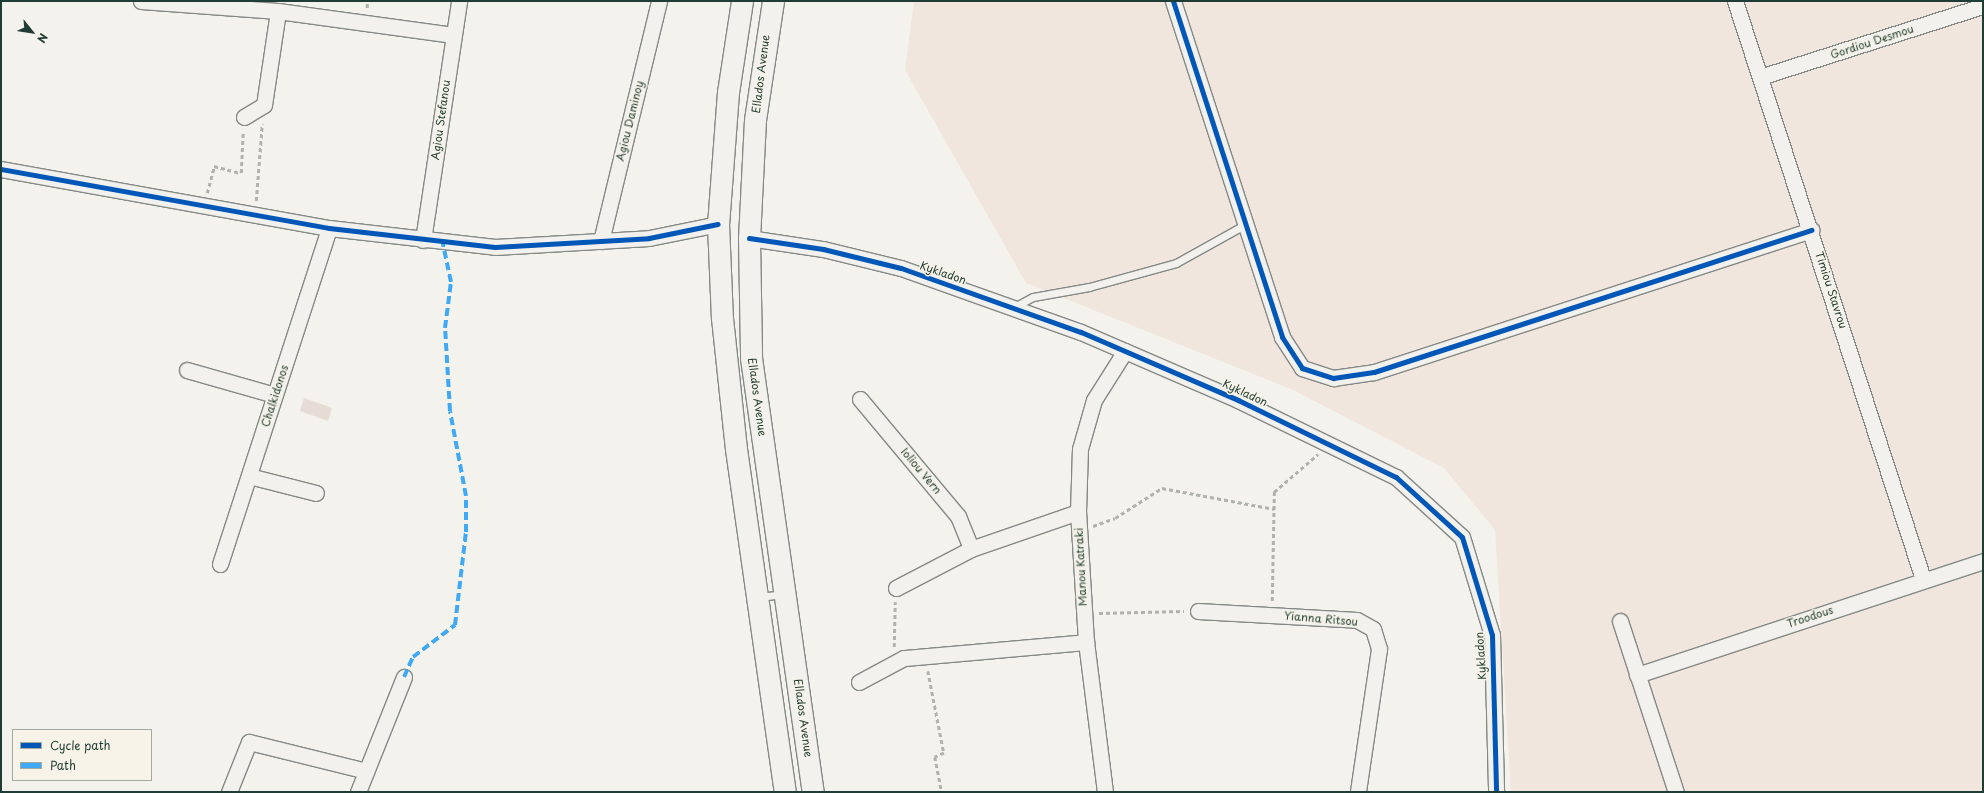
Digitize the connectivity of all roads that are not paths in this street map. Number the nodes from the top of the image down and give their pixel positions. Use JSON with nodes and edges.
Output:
{"nodes":[{"id":1,"x":141,"y":1,"type":"edge"},
{"id":2,"x":460,"y":1,"type":"edge"},
{"id":3,"x":659,"y":1,"type":"edge"},
{"id":4,"x":742,"y":1,"type":"edge"},
{"id":5,"x":772,"y":1,"type":"edge"},
{"id":6,"x":1173,"y":1,"type":"edge"},
{"id":7,"x":1735,"y":1,"type":"edge"},
{"id":8,"x":183,"y":3,"type":"edge"},
{"id":9,"x":1983,"y":6,"type":"edge"},
{"id":10,"x":278,"y":11,"type":"junction"},
{"id":11,"x":453,"y":35,"type":"junction"},
{"id":12,"x":1760,"y":77,"type":"junction"},
{"id":13,"x":244,"y":117,"type":"road end"},
{"id":14,"x":1,"y":169,"type":"edge"},
{"id":15,"x":718,"y":224,"type":"junction"},
{"id":16,"x":1246,"y":224,"type":"junction"},
{"id":17,"x":329,"y":228,"type":"junction"},
{"id":18,"x":1812,"y":230,"type":"junction"},
{"id":19,"x":749,"y":238,"type":"junction"},
{"id":20,"x":423,"y":240,"type":"junction"},
{"id":21,"x":601,"y":242,"type":"junction"},
{"id":22,"x":1012,"y":308,"type":"junction"},
{"id":23,"x":1125,"y":351,"type":"junction"},
{"id":24,"x":187,"y":370,"type":"dead end"},
{"id":25,"x":275,"y":395,"type":"junction"},
{"id":26,"x":860,"y":399,"type":"dead end"},
{"id":27,"x":249,"y":476,"type":"junction"},
{"id":28,"x":316,"y":494,"type":"dead end"},
{"id":29,"x":1078,"y":512,"type":"junction"},
{"id":30,"x":971,"y":549,"type":"junction"},
{"id":31,"x":1983,"y":562,"type":"edge"},
{"id":32,"x":220,"y":564,"type":"dead end"},
{"id":33,"x":1923,"y":579,"type":"junction"},
{"id":34,"x":896,"y":588,"type":"road end"},
{"id":35,"x":785,"y":593,"type":"junction"},
{"id":36,"x":757,"y":597,"type":"junction"},
{"id":37,"x":1198,"y":611,"type":"road end"},
{"id":38,"x":1620,"y":622,"type":"dead end"},
{"id":39,"x":1086,"y":642,"type":"junction"},
{"id":40,"x":1637,"y":675,"type":"junction"},
{"id":41,"x":404,"y":677,"type":"dead end"},
{"id":42,"x":859,"y":682,"type":"dead end"},
{"id":43,"x":366,"y":771,"type":"junction"},
{"id":44,"x":229,"y":792,"type":"edge"},
{"id":45,"x":358,"y":792,"type":"edge"},
{"id":46,"x":786,"y":792,"type":"edge"},
{"id":47,"x":813,"y":792,"type":"edge"},
{"id":48,"x":1105,"y":792,"type":"edge"},
{"id":49,"x":1358,"y":792,"type":"edge"},
{"id":50,"x":1496,"y":792,"type":"edge"},
{"id":51,"x":1676,"y":792,"type":"edge"}],
"edges":[{"from":1,"to":8,"type":"street"},
{"from":2,"to":11,"type":"street","name":"Agiou Stefanou"},
{"from":3,"to":21,"type":"street","name":"Agiou Daminoy"},
{"from":4,"to":15,"type":"main road"},
{"from":5,"to":19,"type":"main road","name":"Ellados Avenue"},
{"from":6,"to":16,"type":"street"},
{"from":7,"to":12,"type":"street","name":"Timiou Stavrou"},
{"from":8,"to":10,"type":"street"},
{"from":9,"to":12,"type":"street","name":"Gordiou Desmou"},
{"from":10,"to":11,"type":"street"},
{"from":10,"to":13,"type":"street"},
{"from":11,"to":20,"type":"street","name":"Agiou Stefanou"},
{"from":12,"to":18,"type":"street","name":"Timiou Stavrou"},
{"from":14,"to":17,"type":"street"},
{"from":15,"to":21,"type":"street"},
{"from":15,"to":36,"type":"main road"},
{"from":16,"to":18,"type":"street"},
{"from":16,"to":22,"type":"lane"},
{"from":17,"to":20,"type":"street"},
{"from":17,"to":25,"type":"street","name":"Chalkidonos"},
{"from":18,"to":33,"type":"street","name":"Timiou Stavrou"},
{"from":19,"to":22,"type":"street","name":"Kykladon"},
{"from":19,"to":35,"type":"main road","name":"Ellados Avenue"},
{"from":20,"to":21,"type":"street"},
{"from":22,"to":23,"type":"street","name":"Kykladon"},
{"from":23,"to":29,"type":"street","name":"Manou Katraki"},
{"from":23,"to":50,"type":"street","name":"Kykladon"},
{"from":24,"to":25,"type":"street"},
{"from":25,"to":27,"type":"street","name":"Chalkidonos"},
{"from":26,"to":30,"type":"street","name":"Ioliou Vern"},
{"from":27,"to":28,"type":"street"},
{"from":27,"to":32,"type":"street","name":"Chalkidonos"},
{"from":29,"to":30,"type":"street"},
{"from":29,"to":39,"type":"street","name":"Manou Katraki"},
{"from":30,"to":34,"type":"street"},
{"from":31,"to":33,"type":"street","name":"Troodous"},
{"from":33,"to":40,"type":"street","name":"Troodous"},
{"from":35,"to":36,"type":"lane"},
{"from":35,"to":47,"type":"main road","name":"Ellados Avenue"},
{"from":36,"to":46,"type":"main road"},
{"from":37,"to":49,"type":"street","name":"Yianna Ritsou"},
{"from":38,"to":40,"type":"street"},
{"from":39,"to":42,"type":"street"},
{"from":39,"to":48,"type":"street","name":"Manou Katraki"},
{"from":40,"to":51,"type":"street"},
{"from":41,"to":43,"type":"street"},
{"from":43,"to":44,"type":"street"},
{"from":43,"to":45,"type":"street"}]}
